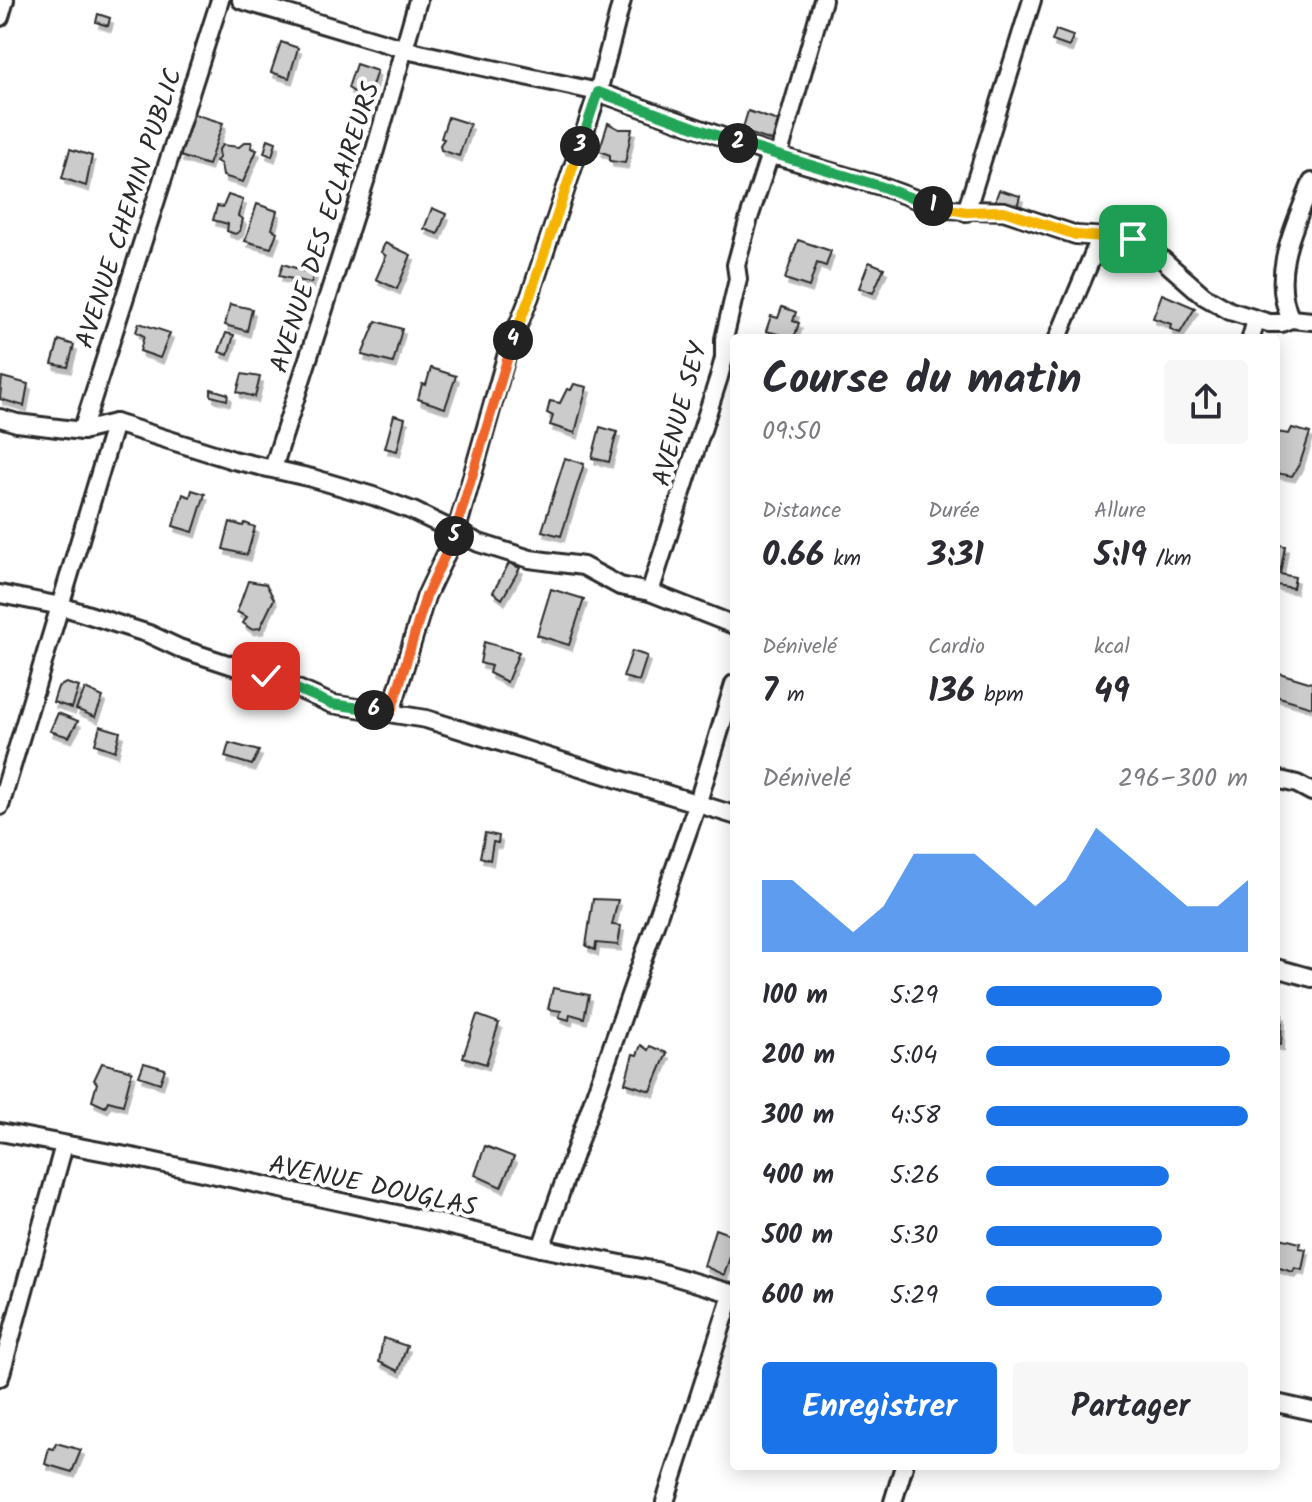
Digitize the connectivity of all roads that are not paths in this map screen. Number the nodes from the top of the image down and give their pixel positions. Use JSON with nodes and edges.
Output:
{"nodes":[{"id":1,"x":5,"y":0,"type":"edge"},
{"id":2,"x":220,"y":0,"type":"edge"},
{"id":3,"x":241,"y":0,"type":"edge"},
{"id":4,"x":418,"y":0,"type":"edge"},
{"id":5,"x":622,"y":0,"type":"edge"},
{"id":6,"x":823,"y":0,"type":"edge"},
{"id":7,"x":1032,"y":0,"type":"edge"},
{"id":8,"x":0,"y":17,"type":"edge"},
{"id":9,"x":405,"y":49,"type":"junction"},
{"id":10,"x":598,"y":92,"type":"junction"},
{"id":11,"x":774,"y":156,"type":"junction"},
{"id":12,"x":1312,"y":182,"type":"edge"},
{"id":13,"x":966,"y":212,"type":"junction"},
{"id":14,"x":1100,"y":238,"type":"junction"},
{"id":15,"x":1291,"y":319,"type":"junction"},
{"id":16,"x":1256,"y":320,"type":"junction"},
{"id":17,"x":1312,"y":321,"type":"edge"},
{"id":18,"x":1060,"y":334,"type":"edge"},
{"id":19,"x":1252,"y":334,"type":"edge"},
{"id":20,"x":0,"y":418,"type":"edge"},
{"id":21,"x":115,"y":423,"type":"junction"},
{"id":22,"x":82,"y":431,"type":"junction"},
{"id":23,"x":273,"y":468,"type":"junction"},
{"id":24,"x":456,"y":533,"type":"junction"},
{"id":25,"x":650,"y":592,"type":"junction"},
{"id":26,"x":0,"y":594,"type":"edge"},
{"id":27,"x":61,"y":606,"type":"junction"},
{"id":28,"x":730,"y":623,"type":"edge"},
{"id":29,"x":730,"y":697,"type":"edge"},
{"id":30,"x":391,"y":712,"type":"junction"},
{"id":31,"x":1280,"y":780,"type":"edge"},
{"id":32,"x":1311,"y":787,"type":"edge"},
{"id":33,"x":697,"y":805,"type":"junction"},
{"id":34,"x":0,"y":806,"type":"edge"},
{"id":35,"x":730,"y":814,"type":"edge"},
{"id":36,"x":1280,"y":969,"type":"edge"},
{"id":37,"x":1312,"y":978,"type":"edge"},
{"id":38,"x":0,"y":1132,"type":"edge"},
{"id":39,"x":64,"y":1145,"type":"junction"},
{"id":40,"x":541,"y":1248,"type":"junction"},
{"id":41,"x":730,"y":1293,"type":"edge"},
{"id":42,"x":730,"y":1303,"type":"edge"},
{"id":43,"x":8,"y":1323,"type":"edge"},
{"id":44,"x":0,"y":1377,"type":"edge"},
{"id":45,"x":1280,"y":1404,"type":"edge"},
{"id":46,"x":1312,"y":1411,"type":"edge"},
{"id":47,"x":903,"y":1470,"type":"edge"},
{"id":48,"x":665,"y":1502,"type":"edge"},
{"id":49,"x":893,"y":1502,"type":"edge"}],
"edges":[{"from":1,"to":8,"type":"street"},
{"from":2,"to":22,"type":"street","name":"AVENUE CHEMIN PUBLIC"},
{"from":3,"to":9,"type":"street"},
{"from":4,"to":9,"type":"street","name":"AVENUE DES ECLAIREURS"},
{"from":5,"to":10,"type":"street"},
{"from":6,"to":11,"type":"street","name":"AVENUE SEY"},
{"from":7,"to":13,"type":"street"},
{"from":9,"to":10,"type":"street"},
{"from":9,"to":23,"type":"street","name":"AVENUE DES ECLAIREURS"},
{"from":10,"to":11,"type":"street"},
{"from":10,"to":24,"type":"street"},
{"from":11,"to":13,"type":"street"},
{"from":11,"to":25,"type":"street","name":"AVENUE SEY"},
{"from":12,"to":15,"type":"street"},
{"from":13,"to":14,"type":"street"},
{"from":14,"to":16,"type":"street"},
{"from":14,"to":18,"type":"street"},
{"from":15,"to":16,"type":"street"},
{"from":15,"to":17,"type":"street"},
{"from":16,"to":19,"type":"street"},
{"from":20,"to":22,"type":"street"},
{"from":21,"to":22,"type":"street"},
{"from":21,"to":23,"type":"street"},
{"from":21,"to":27,"type":"street"},
{"from":23,"to":24,"type":"street"},
{"from":24,"to":25,"type":"street"},
{"from":24,"to":30,"type":"street"},
{"from":25,"to":28,"type":"street"},
{"from":26,"to":27,"type":"street"},
{"from":27,"to":30,"type":"street"},
{"from":27,"to":34,"type":"street"},
{"from":29,"to":33,"type":"street"},
{"from":30,"to":33,"type":"street"},
{"from":31,"to":32,"type":"street"},
{"from":33,"to":35,"type":"street"},
{"from":33,"to":40,"type":"street"},
{"from":36,"to":37,"type":"street"},
{"from":38,"to":39,"type":"street","name":"AVENUE DOUGLAS"},
{"from":39,"to":40,"type":"street","name":"AVENUE DOUGLAS"},
{"from":39,"to":43,"type":"street"},
{"from":40,"to":41,"type":"street","name":"AVENUE DOUGLAS"},
{"from":42,"to":48,"type":"street"},
{"from":43,"to":44,"type":"street"},
{"from":45,"to":46,"type":"street"},
{"from":47,"to":49,"type":"street"}]}
